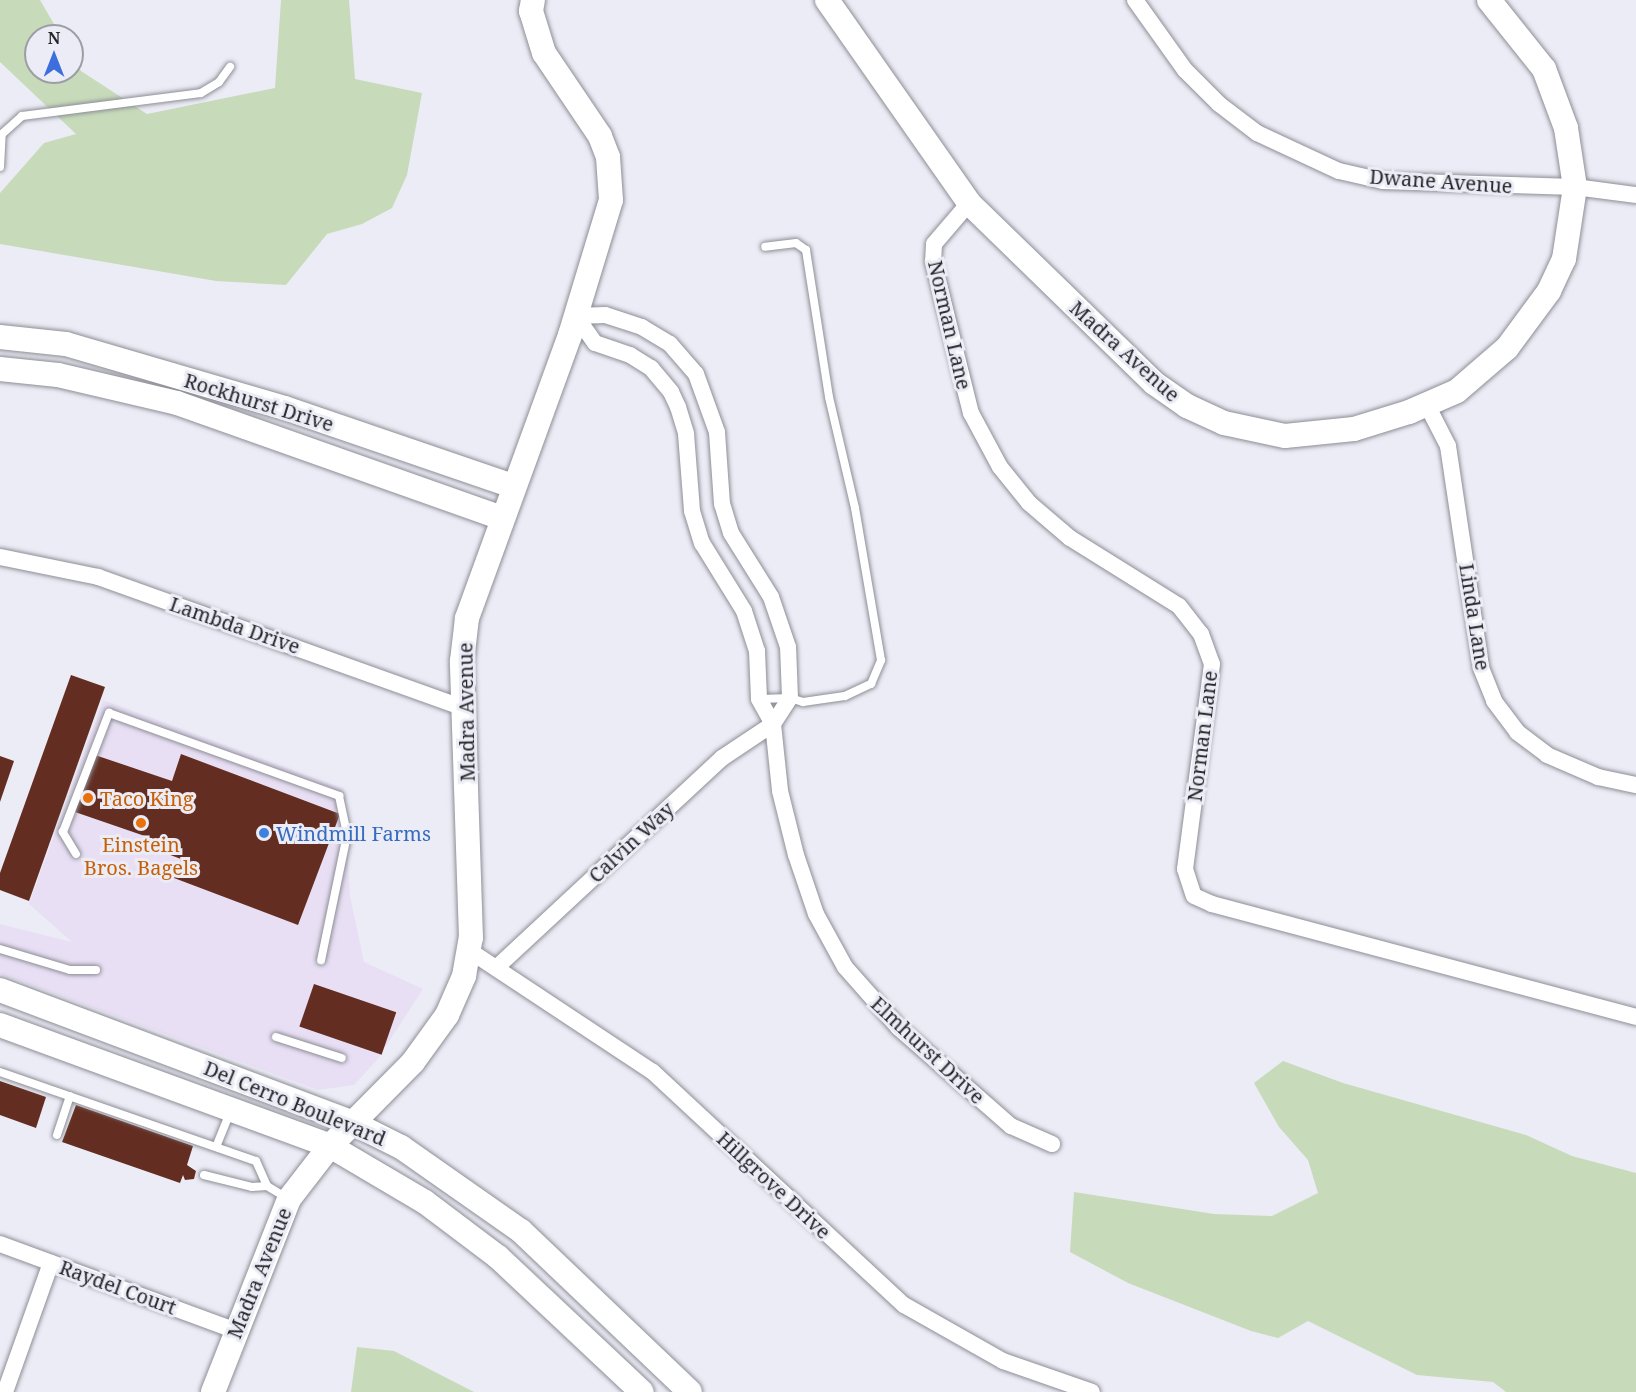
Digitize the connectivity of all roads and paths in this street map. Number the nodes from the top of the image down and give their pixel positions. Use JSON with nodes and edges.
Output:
{"nodes":[{"id":1,"x":533,"y":0,"type":"edge"},
{"id":2,"x":827,"y":0,"type":"edge"},
{"id":3,"x":1135,"y":0,"type":"edge"},
{"id":4,"x":1489,"y":0,"type":"edge"},
{"id":5,"x":230,"y":67,"type":"dead end"},
{"id":6,"x":0,"y":167,"type":"edge"},
{"id":7,"x":1575,"y":187,"type":"junction"},
{"id":8,"x":1636,"y":195,"type":"edge"},
{"id":9,"x":969,"y":203,"type":"junction"},
{"id":10,"x":765,"y":247,"type":"dead end"},
{"id":11,"x":576,"y":316,"type":"junction"},
{"id":12,"x":0,"y":337,"type":"edge"},
{"id":13,"x":0,"y":369,"type":"edge"},
{"id":14,"x":1426,"y":403,"type":"junction"},
{"id":15,"x":513,"y":486,"type":"junction"},
{"id":16,"x":502,"y":518,"type":"junction"},
{"id":17,"x":0,"y":557,"type":"edge"},
{"id":18,"x":790,"y":698,"type":"junction"},
{"id":19,"x":759,"y":699,"type":"junction"},
{"id":20,"x":466,"y":709,"type":"junction"},
{"id":21,"x":773,"y":724,"type":"junction"},
{"id":22,"x":1636,"y":785,"type":"edge"},
{"id":23,"x":76,"y":854,"type":"dead end"},
{"id":24,"x":0,"y":949,"type":"edge"},
{"id":25,"x":470,"y":951,"type":"junction"},
{"id":26,"x":321,"y":960,"type":"dead end"},
{"id":27,"x":496,"y":968,"type":"junction"},
{"id":28,"x":96,"y":970,"type":"dead end"},
{"id":29,"x":0,"y":990,"type":"edge"},
{"id":30,"x":1636,"y":1017,"type":"edge"},
{"id":31,"x":0,"y":1025,"type":"edge"},
{"id":32,"x":276,"y":1037,"type":"dead end"},
{"id":33,"x":342,"y":1058,"type":"dead end"},
{"id":34,"x":0,"y":1072,"type":"edge"},
{"id":35,"x":70,"y":1096,"type":"junction"},
{"id":36,"x":231,"y":1109,"type":"junction"},
{"id":37,"x":353,"y":1123,"type":"junction"},
{"id":38,"x":57,"y":1135,"type":"dead end"},
{"id":39,"x":1052,"y":1144,"type":"dead end"},
{"id":40,"x":330,"y":1146,"type":"junction"},
{"id":41,"x":216,"y":1147,"type":"junction"},
{"id":42,"x":204,"y":1175,"type":"dead end"},
{"id":43,"x":267,"y":1186,"type":"junction"},
{"id":44,"x":289,"y":1199,"type":"junction"},
{"id":45,"x":0,"y":1244,"type":"edge"},
{"id":46,"x":51,"y":1263,"type":"junction"},
{"id":47,"x":236,"y":1330,"type":"junction"},
{"id":48,"x":5,"y":1392,"type":"edge"},
{"id":49,"x":213,"y":1392,"type":"edge"},
{"id":50,"x":642,"y":1392,"type":"edge"},
{"id":51,"x":690,"y":1392,"type":"edge"},
{"id":52,"x":1092,"y":1392,"type":"edge"}],
"edges":[{"from":1,"to":11,"type":"street","name":"Madra Avenue"},
{"from":2,"to":9,"type":"street","name":"Madra Avenue"},
{"from":3,"to":7,"type":"street","name":"Dwane Avenue"},
{"from":4,"to":7,"type":"street","name":"Madra Avenue"},
{"from":5,"to":6,"type":"lane"},
{"from":7,"to":8,"type":"street","name":"Dwane Avenue"},
{"from":7,"to":14,"type":"street","name":"Madra Avenue"},
{"from":9,"to":14,"type":"street","name":"Madra Avenue"},
{"from":9,"to":30,"type":"street","name":"Norman Lane"},
{"from":10,"to":18,"type":"lane"},
{"from":11,"to":15,"type":"street","name":"Madra Avenue"},
{"from":11,"to":18,"type":"street"},
{"from":11,"to":19,"type":"street","name":"Elmhurst Drive"},
{"from":12,"to":15,"type":"street","name":"Rockhurst Drive"},
{"from":13,"to":16,"type":"street","name":"Rockhurst Drive"},
{"from":14,"to":22,"type":"street","name":"Linda Lane"},
{"from":15,"to":16,"type":"street","name":"Madra Avenue"},
{"from":16,"to":20,"type":"street","name":"Madra Avenue"},
{"from":17,"to":20,"type":"street","name":"Lambda Drive"},
{"from":18,"to":19,"type":"lane"},
{"from":18,"to":21,"type":"street"},
{"from":19,"to":21,"type":"street","name":"Elmhurst Drive"},
{"from":20,"to":25,"type":"street","name":"Madra Avenue"},
{"from":21,"to":27,"type":"street","name":"Calvin Way"},
{"from":21,"to":39,"type":"street","name":"Elmhurst Drive"},
{"from":23,"to":26,"type":"lane"},
{"from":24,"to":28,"type":"lane"},
{"from":25,"to":27,"type":"street","name":"Hillgrove Drive"},
{"from":25,"to":37,"type":"street","name":"Madra Avenue"},
{"from":27,"to":52,"type":"street","name":"Hillgrove Drive"},
{"from":29,"to":37,"type":"street","name":"Del Cerro Boulevard"},
{"from":31,"to":36,"type":"street","name":"Del Cerro Boulevard"},
{"from":32,"to":33,"type":"lane"},
{"from":34,"to":35,"type":"lane"},
{"from":35,"to":38,"type":"lane"},
{"from":35,"to":41,"type":"lane"},
{"from":36,"to":40,"type":"street","name":"Del Cerro Boulevard"},
{"from":36,"to":41,"type":"lane"},
{"from":37,"to":40,"type":"street","name":"Madra Avenue"},
{"from":37,"to":51,"type":"street","name":"Del Cerro Boulevard"},
{"from":40,"to":44,"type":"street","name":"Madra Avenue"},
{"from":40,"to":50,"type":"street","name":"Del Cerro Boulevard"},
{"from":41,"to":43,"type":"lane"},
{"from":42,"to":43,"type":"lane"},
{"from":43,"to":44,"type":"lane"},
{"from":44,"to":47,"type":"street","name":"Madra Avenue"},
{"from":45,"to":46,"type":"street","name":"Raydel Court"},
{"from":46,"to":47,"type":"street","name":"Raydel Court"},
{"from":46,"to":48,"type":"street"},
{"from":47,"to":49,"type":"street","name":"Madra Avenue"}]}
